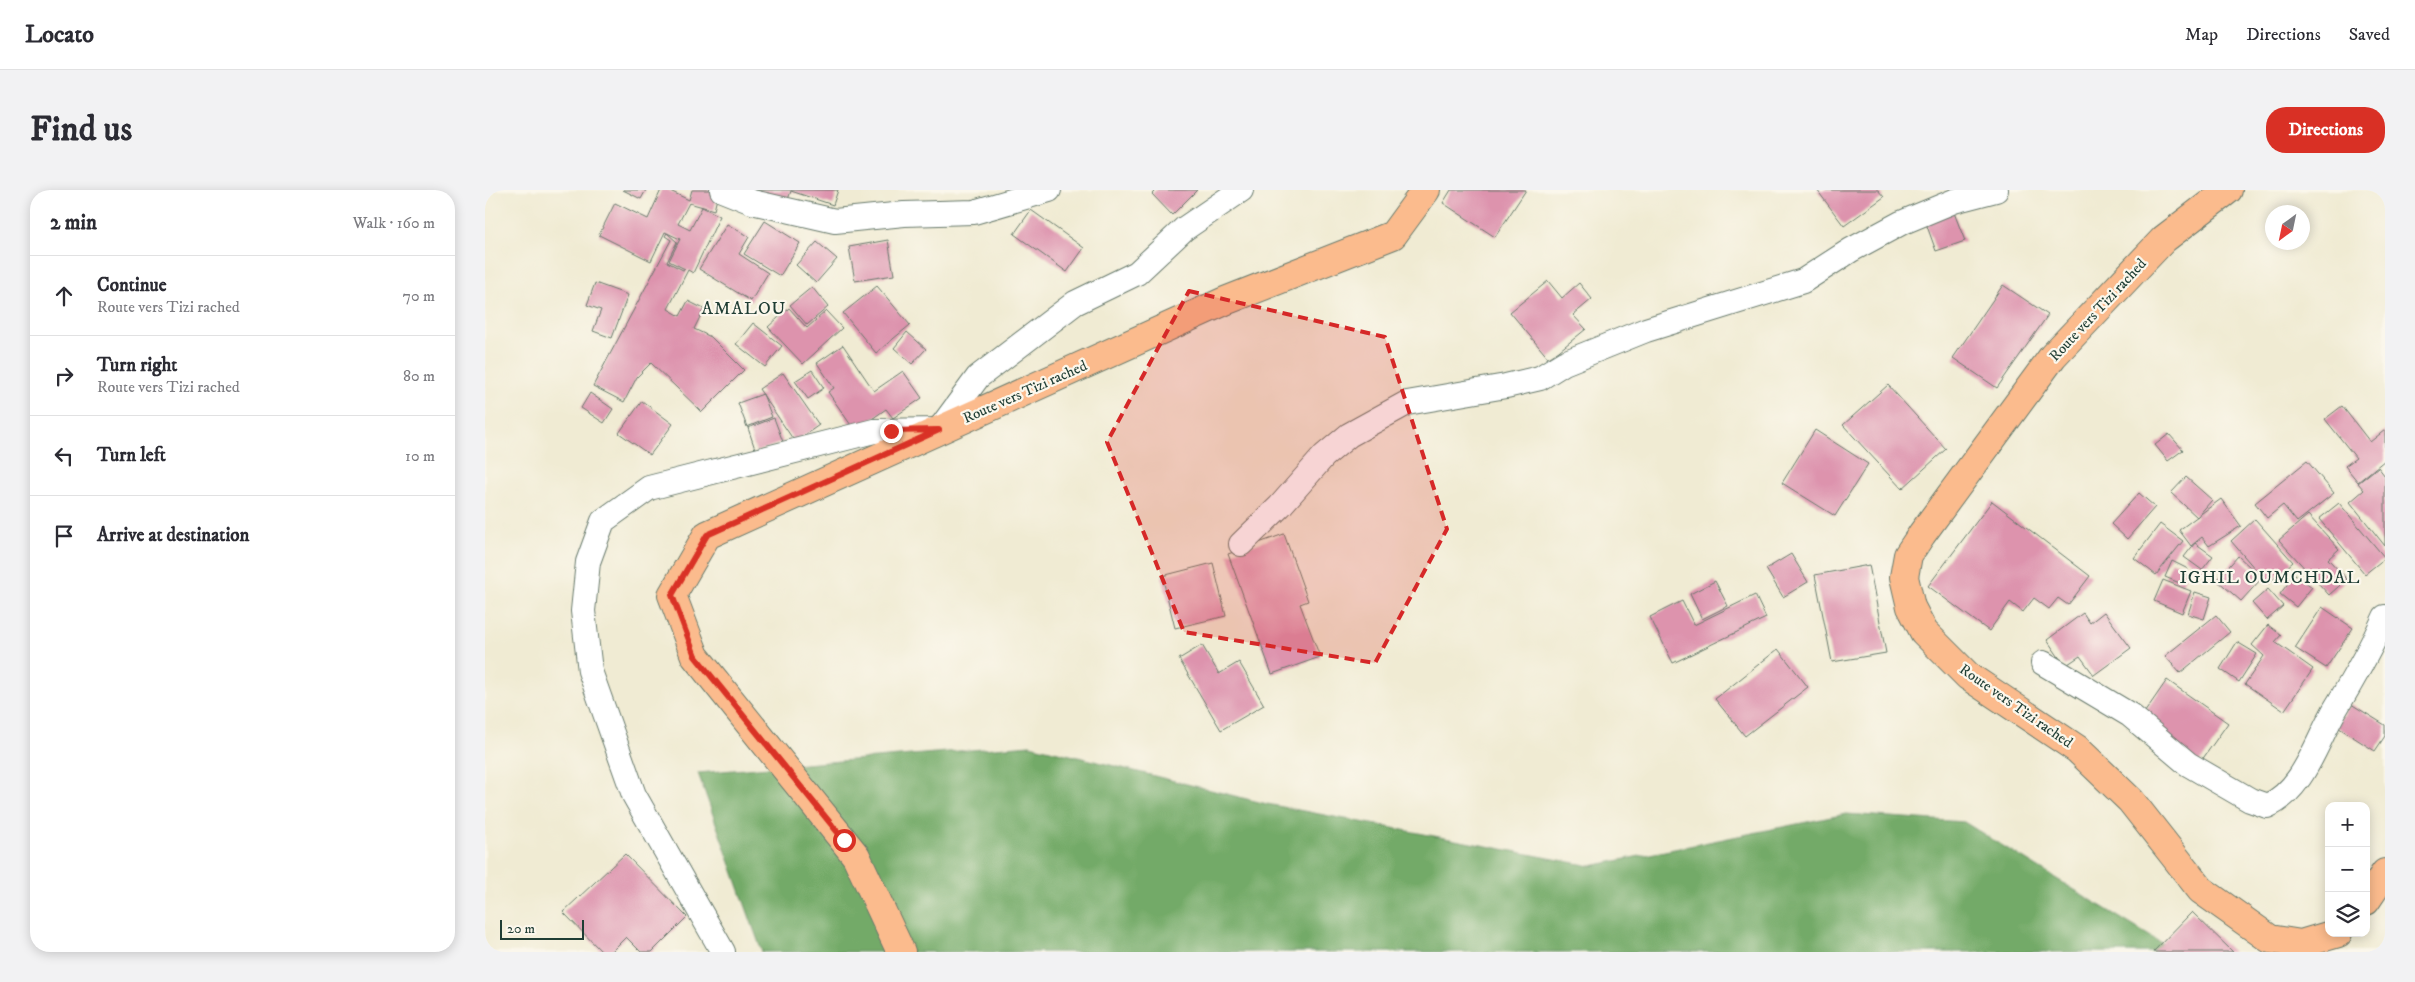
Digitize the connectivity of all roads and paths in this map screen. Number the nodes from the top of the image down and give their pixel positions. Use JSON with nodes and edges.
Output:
{"nodes":[{"id":1,"x":722,"y":190,"type":"edge"},
{"id":2,"x":1049,"y":190,"type":"edge"},
{"id":3,"x":1241,"y":190,"type":"edge"},
{"id":4,"x":1426,"y":190,"type":"edge"},
{"id":5,"x":1996,"y":190,"type":"edge"},
{"id":6,"x":2228,"y":190,"type":"edge"},
{"id":7,"x":939,"y":430,"type":"junction"},
{"id":8,"x":1241,"y":544,"type":"dead end"},
{"id":9,"x":2385,"y":617,"type":"edge"},
{"id":10,"x":2043,"y":664,"type":"dead end"},
{"id":11,"x":2385,"y":873,"type":"edge"},
{"id":12,"x":2370,"y":895,"type":"edge"},
{"id":13,"x":2325,"y":937,"type":"edge"},
{"id":14,"x":723,"y":952,"type":"edge"},
{"id":15,"x":901,"y":952,"type":"edge"}],
"edges":[{"from":1,"to":2,"type":"street"},
{"from":3,"to":7,"type":"street"},
{"from":4,"to":7,"type":"main road","name":"Route vers Tizi rached"},
{"from":5,"to":8,"type":"street"},
{"from":6,"to":13,"type":"main road","name":"Route vers Tizi rached"},
{"from":7,"to":14,"type":"street"},
{"from":7,"to":15,"type":"main road","name":"Route vers Tizi rached"},
{"from":9,"to":10,"type":"street"},
{"from":11,"to":12,"type":"main road"}]}
